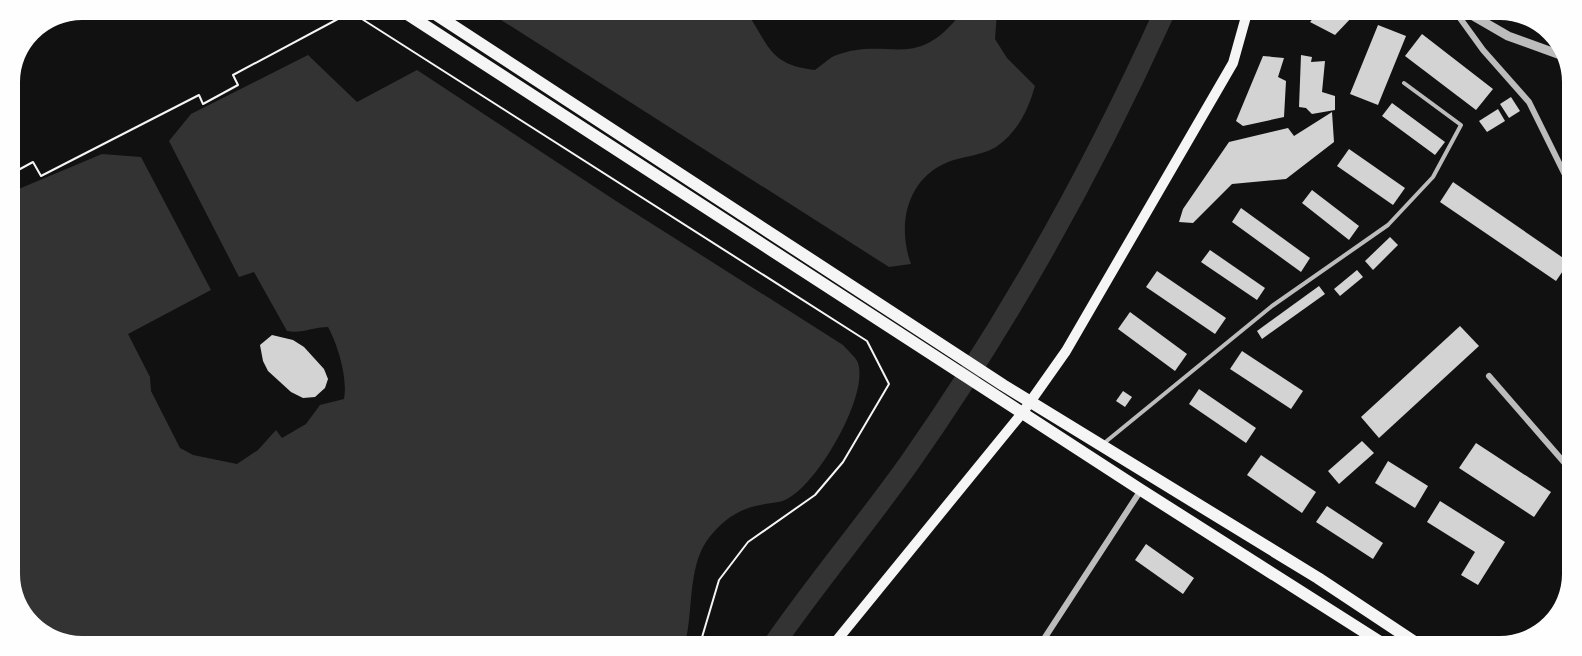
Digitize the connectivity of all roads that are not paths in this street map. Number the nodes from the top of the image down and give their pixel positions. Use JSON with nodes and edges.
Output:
{"nodes":[{"id":1,"x":417,"y":20,"type":"edge"},
{"id":2,"x":444,"y":20,"type":"edge"},
{"id":3,"x":1245,"y":20,"type":"edge"},
{"id":4,"x":1461,"y":20,"type":"edge"},
{"id":5,"x":1480,"y":20,"type":"edge"},
{"id":6,"x":1556,"y":53,"type":"edge"},
{"id":7,"x":1404,"y":83,"type":"dead end"},
{"id":8,"x":1562,"y":169,"type":"edge"},
{"id":9,"x":911,"y":333,"type":"junction"},
{"id":10,"x":1489,"y":376,"type":"dead end"},
{"id":11,"x":999,"y":390,"type":"junction"},
{"id":12,"x":1031,"y":402,"type":"junction"},
{"id":13,"x":1023,"y":412,"type":"junction"},
{"id":14,"x":1102,"y":444,"type":"junction"},
{"id":15,"x":1562,"y":460,"type":"edge"},
{"id":16,"x":1141,"y":490,"type":"junction"},
{"id":17,"x":840,"y":636,"type":"edge"},
{"id":18,"x":1046,"y":636,"type":"edge"},
{"id":19,"x":1371,"y":636,"type":"edge"},
{"id":20,"x":1405,"y":636,"type":"edge"}],
"edges":[{"from":1,"to":9,"type":"main road"},
{"from":2,"to":9,"type":"main road"},
{"from":3,"to":12,"type":"main road"},
{"from":4,"to":8,"type":"street"},
{"from":5,"to":6,"type":"street"},
{"from":7,"to":14,"type":"lane"},
{"from":9,"to":11,"type":"main road"},
{"from":10,"to":15,"type":"street"},
{"from":11,"to":12,"type":"main road"},
{"from":11,"to":13,"type":"main road"},
{"from":12,"to":13,"type":"main road"},
{"from":12,"to":14,"type":"main road"},
{"from":13,"to":16,"type":"main road"},
{"from":13,"to":17,"type":"main road"},
{"from":14,"to":20,"type":"main road"},
{"from":16,"to":18,"type":"street"},
{"from":16,"to":19,"type":"main road"}]}
